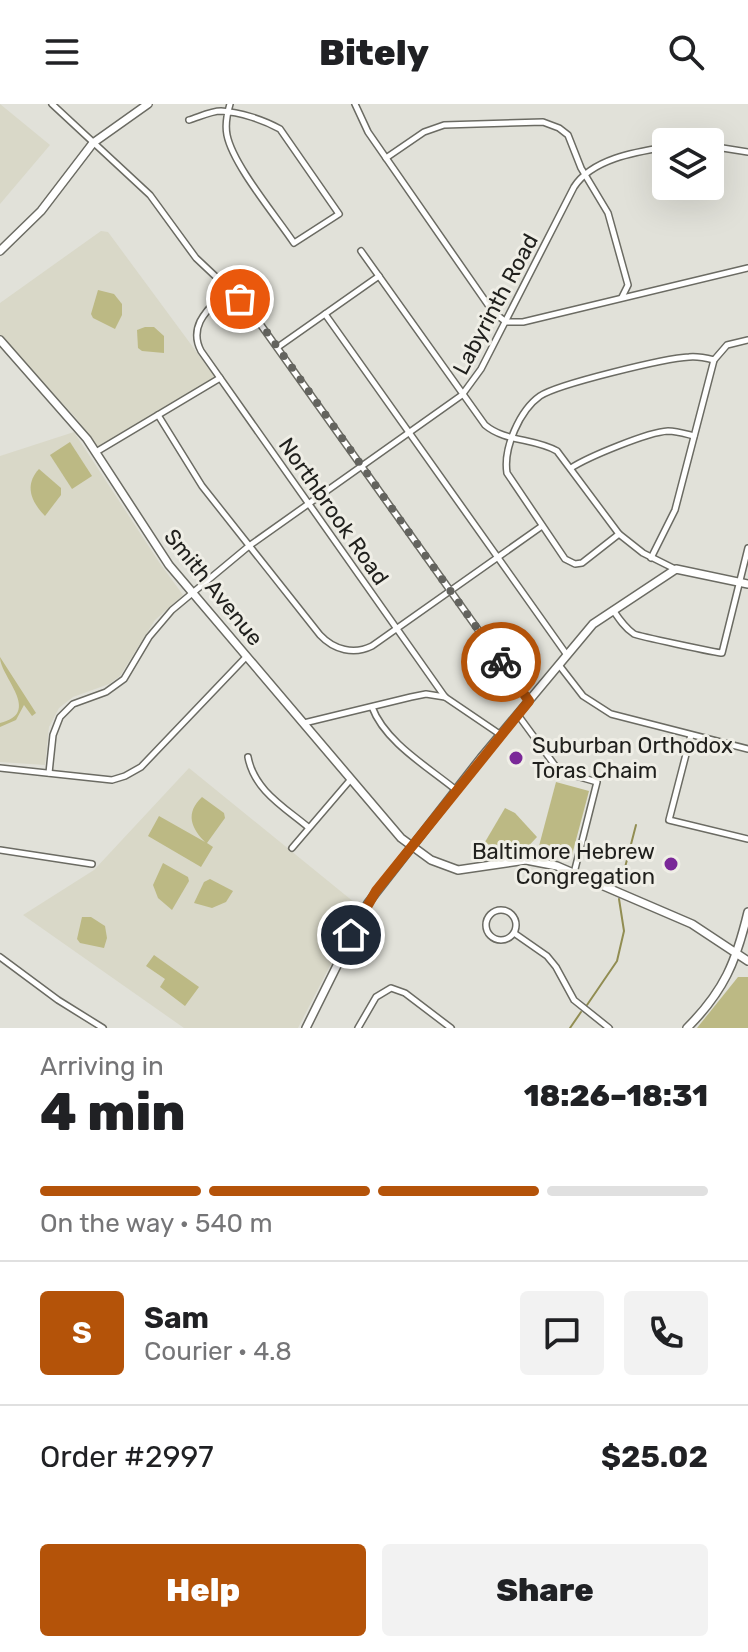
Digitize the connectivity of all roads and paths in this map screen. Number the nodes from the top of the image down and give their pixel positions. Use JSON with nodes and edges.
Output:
{"nodes":[{"id":1,"x":52,"y":104,"type":"edge"},
{"id":2,"x":148,"y":104,"type":"edge"},
{"id":3,"x":230,"y":104,"type":"edge"},
{"id":4,"x":355,"y":104,"type":"edge"},
{"id":5,"x":228,"y":112,"type":"junction"},
{"id":6,"x":189,"y":120,"type":"dead end"},
{"id":7,"x":93,"y":143,"type":"junction"},
{"id":8,"x":724,"y":148,"type":"edge"},
{"id":9,"x":652,"y":150,"type":"edge"},
{"id":10,"x":748,"y":152,"type":"edge"},
{"id":11,"x":386,"y":158,"type":"junction"},
{"id":12,"x":584,"y":174,"type":"junction"},
{"id":13,"x":0,"y":251,"type":"edge"},
{"id":14,"x":361,"y":251,"type":"dead end"},
{"id":15,"x":748,"y":268,"type":"edge"},
{"id":16,"x":379,"y":276,"type":"junction"},
{"id":17,"x":628,"y":285,"type":"junction"},
{"id":18,"x":228,"y":288,"type":"junction"},
{"id":19,"x":645,"y":293,"type":"junction"},
{"id":20,"x":620,"y":299,"type":"junction"},
{"id":21,"x":325,"y":314,"type":"junction"},
{"id":22,"x":506,"y":322,"type":"junction"},
{"id":23,"x":0,"y":340,"type":"edge"},
{"id":24,"x":748,"y":340,"type":"edge"},
{"id":25,"x":278,"y":347,"type":"junction"},
{"id":26,"x":714,"y":360,"type":"junction"},
{"id":27,"x":220,"y":378,"type":"junction"},
{"id":28,"x":462,"y":395,"type":"junction"},
{"id":29,"x":158,"y":415,"type":"junction"},
{"id":30,"x":409,"y":433,"type":"junction"},
{"id":31,"x":694,"y":436,"type":"junction"},
{"id":32,"x":513,"y":437,"type":"junction"},
{"id":33,"x":96,"y":452,"type":"junction"},
{"id":34,"x":362,"y":466,"type":"junction"},
{"id":35,"x":571,"y":468,"type":"junction"},
{"id":36,"x":309,"y":503,"type":"junction"},
{"id":37,"x":542,"y":526,"type":"junction"},
{"id":38,"x":619,"y":534,"type":"junction"},
{"id":39,"x":249,"y":546,"type":"junction"},
{"id":40,"x":748,"y":548,"type":"edge"},
{"id":41,"x":497,"y":558,"type":"junction"},
{"id":42,"x":651,"y":558,"type":"junction"},
{"id":43,"x":676,"y":569,"type":"junction"},
{"id":44,"x":744,"y":583,"type":"edge"},
{"id":45,"x":451,"y":591,"type":"junction"},
{"id":46,"x":192,"y":593,"type":"junction"},
{"id":47,"x":613,"y":610,"type":"junction"},
{"id":48,"x":398,"y":628,"type":"junction"},
{"id":49,"x":567,"y":655,"type":"junction"},
{"id":50,"x":246,"y":657,"type":"junction"},
{"id":51,"x":559,"y":665,"type":"junction"},
{"id":52,"x":445,"y":697,"type":"junction"},
{"id":53,"x":529,"y":701,"type":"junction"},
{"id":54,"x":372,"y":707,"type":"junction"},
{"id":55,"x":518,"y":715,"type":"junction"},
{"id":56,"x":303,"y":723,"type":"junction"},
{"id":57,"x":501,"y":735,"type":"junction"},
{"id":58,"x":691,"y":735,"type":"junction"},
{"id":59,"x":748,"y":749,"type":"edge"},
{"id":60,"x":248,"y":757,"type":"dead end"},
{"id":61,"x":0,"y":768,"type":"edge"},
{"id":62,"x":49,"y":773,"type":"junction"},
{"id":63,"x":351,"y":779,"type":"junction"},
{"id":64,"x":456,"y":790,"type":"junction"},
{"id":65,"x":308,"y":827,"type":"junction"},
{"id":66,"x":748,"y":839,"type":"edge"},
{"id":67,"x":412,"y":846,"type":"junction"},
{"id":68,"x":292,"y":848,"type":"dead end"},
{"id":69,"x":0,"y":850,"type":"edge"},
{"id":70,"x":92,"y":864,"type":"dead end"},
{"id":71,"x":574,"y":873,"type":"junction"},
{"id":72,"x":748,"y":912,"type":"edge"},
{"id":73,"x":514,"y":933,"type":"junction"},
{"id":74,"x":738,"y":953,"type":"junction"},
{"id":75,"x":0,"y":957,"type":"edge"},
{"id":76,"x":748,"y":961,"type":"edge"},
{"id":77,"x":103,"y":1028,"type":"edge"},
{"id":78,"x":306,"y":1028,"type":"edge"},
{"id":79,"x":358,"y":1028,"type":"edge"},
{"id":80,"x":451,"y":1028,"type":"edge"},
{"id":81,"x":609,"y":1028,"type":"edge"},
{"id":82,"x":687,"y":1028,"type":"edge"}],
"edges":[{"from":1,"to":7,"type":"street"},
{"from":2,"to":7,"type":"main road"},
{"from":3,"to":5,"type":"street"},
{"from":4,"to":11,"type":"street"},
{"from":5,"to":5,"type":"street"},
{"from":5,"to":6,"type":"street"},
{"from":7,"to":13,"type":"main road"},
{"from":7,"to":18,"type":"street"},
{"from":8,"to":10,"type":"street"},
{"from":9,"to":12,"type":"street"},
{"from":11,"to":12,"type":"street"},
{"from":11,"to":22,"type":"street"},
{"from":12,"to":17,"type":"street"},
{"from":12,"to":22,"type":"street","name":"Labyrinth Road"},
{"from":14,"to":16,"type":"street"},
{"from":15,"to":19,"type":"street"},
{"from":16,"to":21,"type":"street"},
{"from":16,"to":28,"type":"street"},
{"from":17,"to":19,"type":"street"},
{"from":17,"to":20,"type":"street"},
{"from":18,"to":25,"type":"street"},
{"from":18,"to":27,"type":"street","name":"Northbrook Road"},
{"from":19,"to":20,"type":"street"},
{"from":20,"to":22,"type":"street"},
{"from":21,"to":25,"type":"street"},
{"from":21,"to":30,"type":"street"},
{"from":22,"to":28,"type":"street","name":"Labyrinth Road"},
{"from":23,"to":33,"type":"main road","name":"Smith Avenue"},
{"from":24,"to":26,"type":"street"},
{"from":25,"to":34,"type":"street"},
{"from":26,"to":31,"type":"street"},
{"from":26,"to":32,"type":"street"},
{"from":27,"to":29,"type":"street"},
{"from":27,"to":36,"type":"street","name":"Northbrook Road"},
{"from":28,"to":30,"type":"street","name":"Labyrinth Road"},
{"from":28,"to":32,"type":"street"},
{"from":29,"to":33,"type":"street"},
{"from":29,"to":39,"type":"street"},
{"from":30,"to":34,"type":"street","name":"Labyrinth Road"},
{"from":30,"to":41,"type":"street"},
{"from":31,"to":35,"type":"street"},
{"from":31,"to":42,"type":"street"},
{"from":32,"to":35,"type":"street"},
{"from":32,"to":37,"type":"street"},
{"from":33,"to":46,"type":"main road","name":"Smith Avenue"},
{"from":34,"to":36,"type":"street","name":"Labyrinth Road"},
{"from":34,"to":45,"type":"street"},
{"from":35,"to":38,"type":"street"},
{"from":36,"to":39,"type":"street","name":"Labyrinth Road"},
{"from":36,"to":48,"type":"street","name":"Northbrook Road"},
{"from":37,"to":38,"type":"street"},
{"from":37,"to":41,"type":"street"},
{"from":38,"to":42,"type":"street"},
{"from":39,"to":46,"type":"street","name":"Labyrinth Road"},
{"from":39,"to":48,"type":"street"},
{"from":40,"to":44,"type":"street"},
{"from":41,"to":45,"type":"street"},
{"from":41,"to":49,"type":"street"},
{"from":42,"to":43,"type":"street"},
{"from":43,"to":44,"type":"main road"},
{"from":43,"to":47,"type":"main road"},
{"from":44,"to":47,"type":"street"},
{"from":45,"to":48,"type":"street"},
{"from":45,"to":53,"type":"street"},
{"from":46,"to":50,"type":"main road","name":"Smith Avenue"},
{"from":46,"to":62,"type":"street","name":"Labyrinth Road"},
{"from":47,"to":49,"type":"main road"},
{"from":48,"to":52,"type":"street","name":"Northbrook Road"},
{"from":49,"to":51,"type":"main road"},
{"from":50,"to":56,"type":"main road","name":"Smith Avenue"},
{"from":50,"to":62,"type":"street"},
{"from":51,"to":53,"type":"main road"},
{"from":51,"to":58,"type":"street"},
{"from":52,"to":54,"type":"street"},
{"from":52,"to":57,"type":"street","name":"Northbrook Road"},
{"from":53,"to":55,"type":"main road"},
{"from":54,"to":56,"type":"street"},
{"from":54,"to":64,"type":"street"},
{"from":55,"to":57,"type":"main road"},
{"from":55,"to":71,"type":"street"},
{"from":56,"to":63,"type":"main road","name":"Smith Avenue"},
{"from":57,"to":64,"type":"main road"},
{"from":58,"to":59,"type":"street"},
{"from":58,"to":66,"type":"street"},
{"from":60,"to":65,"type":"street"},
{"from":61,"to":62,"type":"street"},
{"from":63,"to":65,"type":"street"},
{"from":63,"to":67,"type":"main road","name":"Smith Avenue"},
{"from":64,"to":67,"type":"main road"},
{"from":65,"to":68,"type":"street"},
{"from":67,"to":71,"type":"main road","name":"Smith Avenue"},
{"from":67,"to":78,"type":"main road"},
{"from":69,"to":70,"type":"street"},
{"from":71,"to":74,"type":"main road","name":"Smith Avenue"},
{"from":72,"to":74,"type":"main road"},
{"from":73,"to":73,"type":"street"},
{"from":73,"to":81,"type":"street"},
{"from":74,"to":76,"type":"main road","name":"Smith Avenue"},
{"from":74,"to":82,"type":"main road"},
{"from":75,"to":77,"type":"street"},
{"from":79,"to":80,"type":"street"}]}
